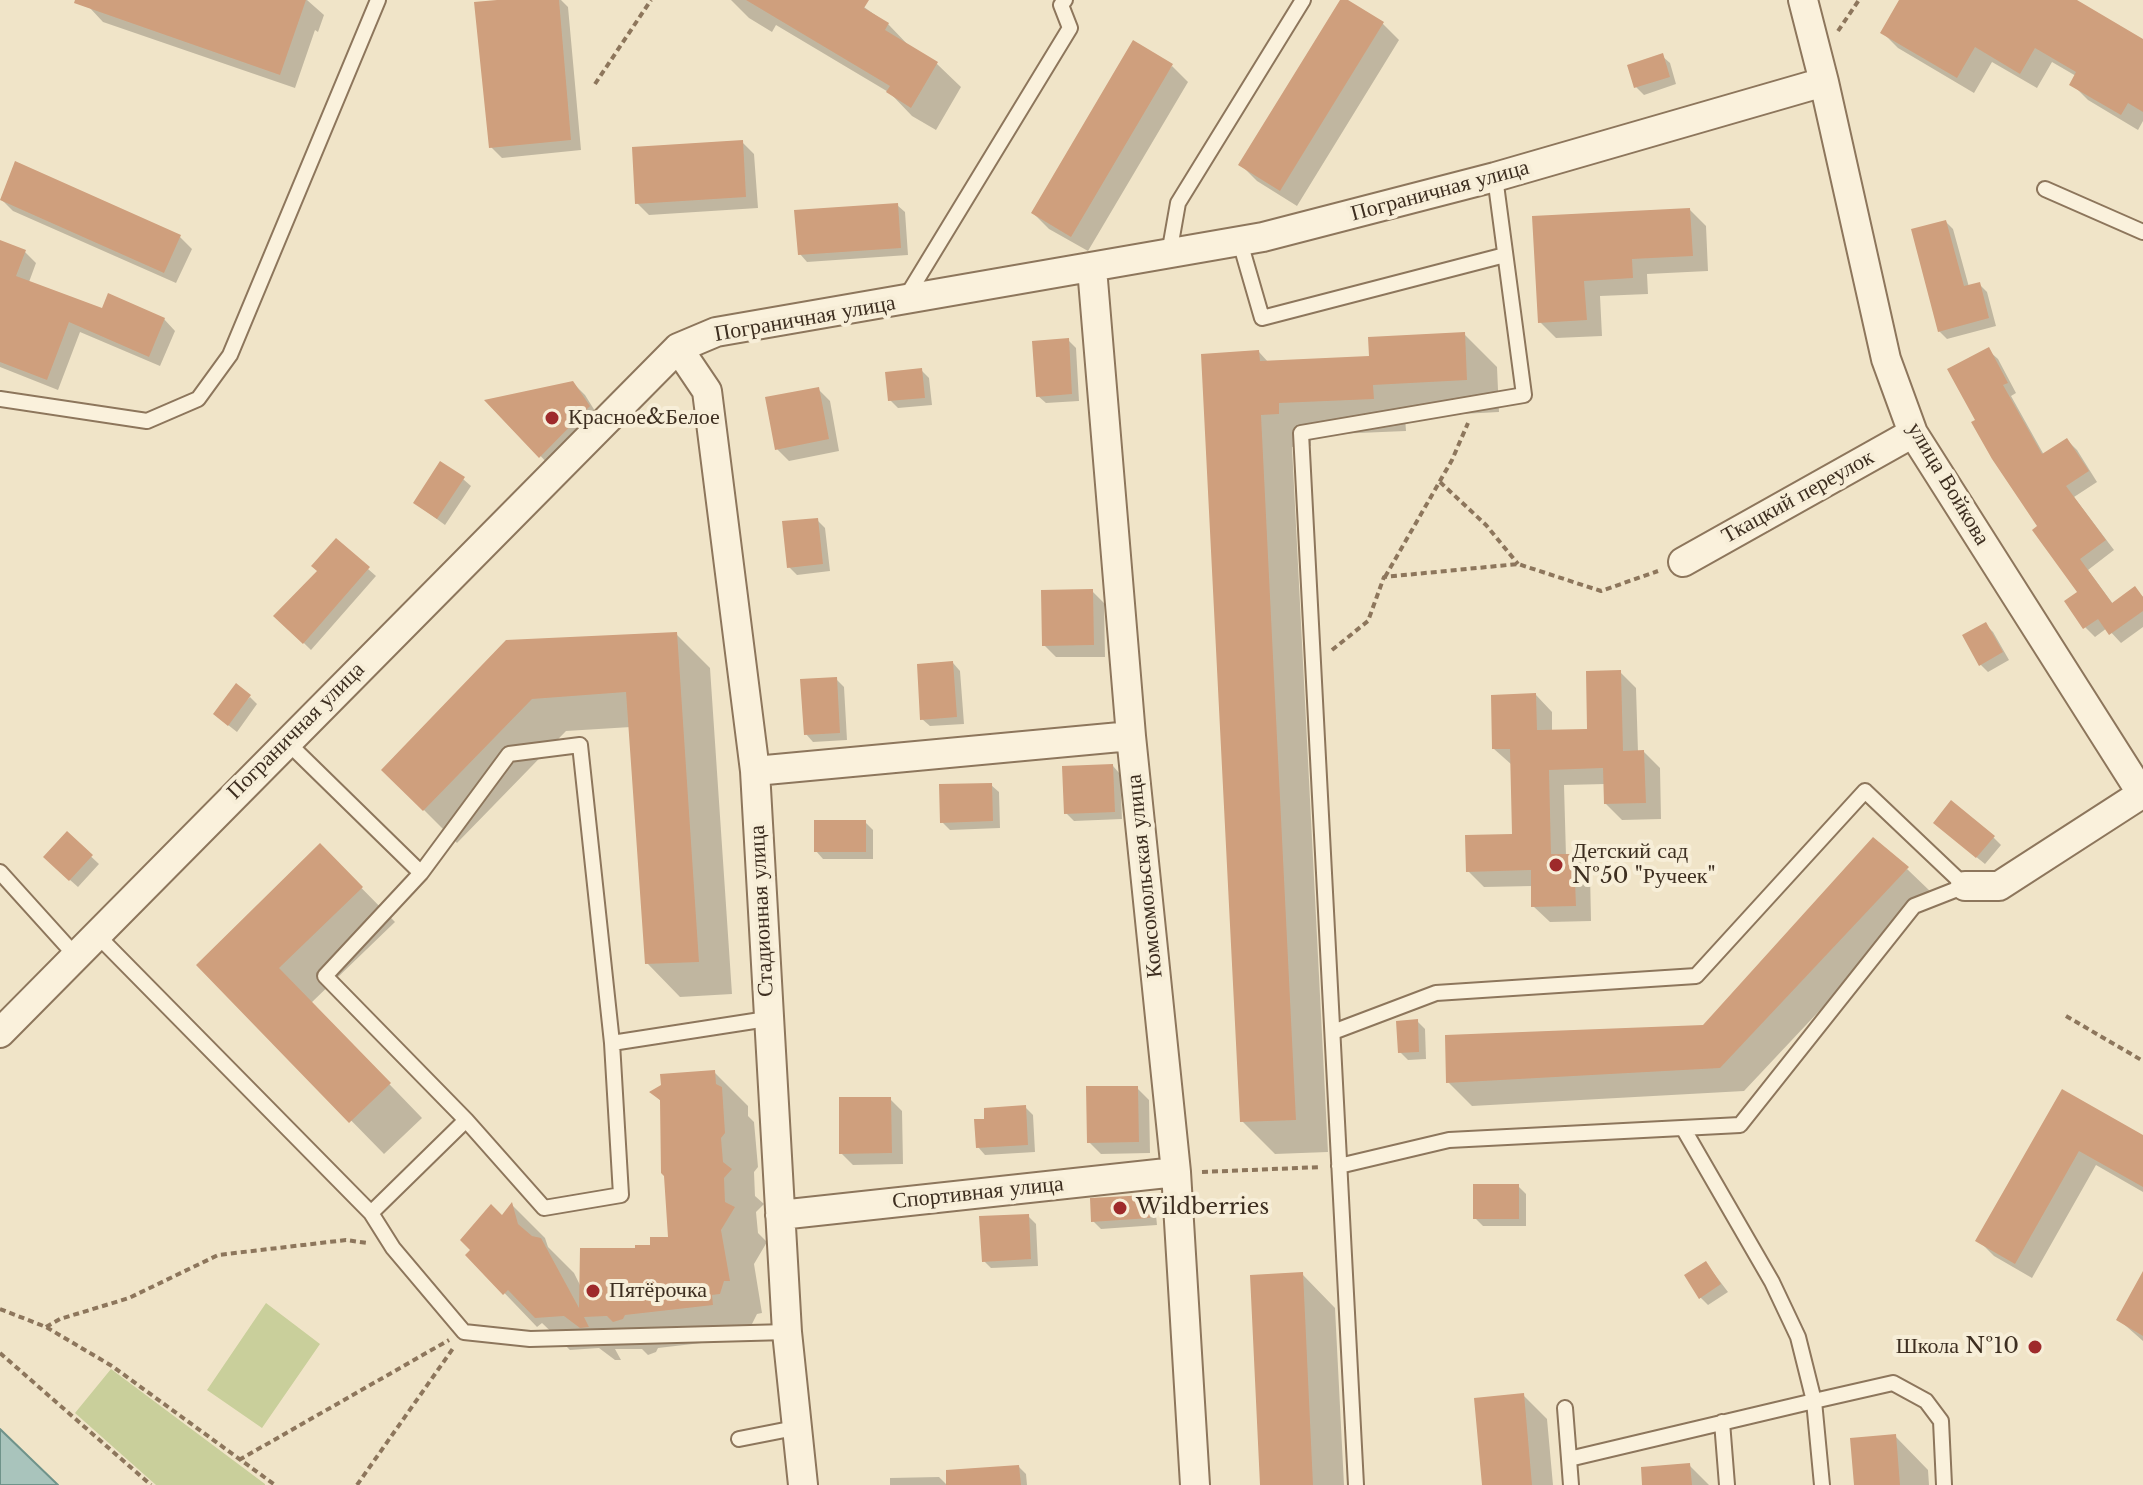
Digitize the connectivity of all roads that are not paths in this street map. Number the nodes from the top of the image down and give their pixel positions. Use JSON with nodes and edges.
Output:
{"nodes":[{"id":1,"x":378,"y":0,"type":"edge"},
{"id":2,"x":1065,"y":0,"type":"edge"},
{"id":3,"x":1303,"y":0,"type":"edge"},
{"id":4,"x":1803,"y":0,"type":"edge"},
{"id":5,"x":1824,"y":82,"type":"junction"},
{"id":6,"x":1495,"y":177,"type":"junction"},
{"id":7,"x":2045,"y":189,"type":"dead end"},
{"id":8,"x":2143,"y":232,"type":"edge"},
{"id":9,"x":1240,"y":242,"type":"junction"},
{"id":10,"x":1169,"y":254,"type":"junction"},
{"id":11,"x":1505,"y":255,"type":"junction"},
{"id":12,"x":1092,"y":268,"type":"junction"},
{"id":13,"x":903,"y":302,"type":"junction"},
{"id":14,"x":678,"y":348,"type":"junction"},
{"id":15,"x":0,"y":399,"type":"edge"},
{"id":16,"x":1913,"y":433,"type":"junction"},
{"id":17,"x":1683,"y":562,"type":"road end"},
{"id":18,"x":1131,"y":736,"type":"junction"},
{"id":19,"x":286,"y":741,"type":"junction"},
{"id":20,"x":755,"y":771,"type":"junction"},
{"id":21,"x":2143,"y":794,"type":"edge"},
{"id":22,"x":2143,"y":806,"type":"edge"},
{"id":23,"x":0,"y":872,"type":"edge"},
{"id":24,"x":421,"y":873,"type":"junction"},
{"id":25,"x":1965,"y":886,"type":"junction"},
{"id":26,"x":96,"y":934,"type":"junction"},
{"id":27,"x":75,"y":955,"type":"junction"},
{"id":28,"x":767,"y":1019,"type":"junction"},
{"id":29,"x":1333,"y":1032,"type":"junction"},
{"id":30,"x":0,"y":1033,"type":"edge"},
{"id":31,"x":612,"y":1043,"type":"junction"},
{"id":32,"x":466,"y":1120,"type":"junction"},
{"id":33,"x":1683,"y":1128,"type":"junction"},
{"id":34,"x":1339,"y":1166,"type":"junction"},
{"id":35,"x":1176,"y":1172,"type":"junction"},
{"id":36,"x":371,"y":1213,"type":"junction"},
{"id":37,"x":780,"y":1215,"type":"junction"},
{"id":38,"x":787,"y":1332,"type":"junction"},
{"id":39,"x":1814,"y":1401,"type":"junction"},
{"id":40,"x":1565,"y":1408,"type":"dead end"},
{"id":41,"x":1722,"y":1422,"type":"junction"},
{"id":42,"x":795,"y":1428,"type":"junction"},
{"id":43,"x":739,"y":1439,"type":"dead end"},
{"id":44,"x":1569,"y":1459,"type":"junction"},
{"id":45,"x":803,"y":1485,"type":"edge"},
{"id":46,"x":1195,"y":1485,"type":"edge"},
{"id":47,"x":1356,"y":1485,"type":"edge"},
{"id":48,"x":1571,"y":1485,"type":"edge"},
{"id":49,"x":1727,"y":1485,"type":"edge"},
{"id":50,"x":1822,"y":1485,"type":"edge"},
{"id":51,"x":1944,"y":1485,"type":"edge"}],
"edges":[{"from":1,"to":15,"type":"lane"},
{"from":2,"to":13,"type":"lane"},
{"from":3,"to":10,"type":"lane"},
{"from":4,"to":5,"type":"street","name":"улица Войкова"},
{"from":5,"to":6,"type":"street","name":"Пограничная улица"},
{"from":5,"to":16,"type":"street","name":"улица Войкова"},
{"from":6,"to":9,"type":"street","name":"Пограничная улица"},
{"from":6,"to":11,"type":"lane"},
{"from":7,"to":8,"type":"lane"},
{"from":9,"to":10,"type":"street","name":"Пограничная улица"},
{"from":9,"to":11,"type":"lane"},
{"from":10,"to":12,"type":"street","name":"Пограничная улица"},
{"from":11,"to":29,"type":"lane"},
{"from":12,"to":13,"type":"street","name":"Пограничная улица"},
{"from":12,"to":18,"type":"street","name":"Комсомольская улица"},
{"from":13,"to":14,"type":"street","name":"Пограничная улица"},
{"from":14,"to":19,"type":"street","name":"Пограничная улица"},
{"from":14,"to":20,"type":"street","name":"Стадионная улица"},
{"from":16,"to":17,"type":"street","name":"Ткацкий переулок"},
{"from":16,"to":21,"type":"street","name":"улица Войкова"},
{"from":18,"to":20,"type":"street"},
{"from":18,"to":35,"type":"street","name":"Комсомольская улица"},
{"from":19,"to":24,"type":"lane"},
{"from":19,"to":26,"type":"street","name":"Пограничная улица"},
{"from":20,"to":28,"type":"street","name":"Стадионная улица"},
{"from":21,"to":22,"type":"lane"},
{"from":21,"to":25,"type":"street"},
{"from":23,"to":27,"type":"lane"},
{"from":24,"to":31,"type":"lane"},
{"from":24,"to":32,"type":"lane"},
{"from":25,"to":29,"type":"lane"},
{"from":25,"to":33,"type":"lane"},
{"from":26,"to":27,"type":"street","name":"Пограничная улица"},
{"from":26,"to":36,"type":"lane"},
{"from":27,"to":30,"type":"street","name":"Пограничная улица"},
{"from":28,"to":31,"type":"lane"},
{"from":28,"to":37,"type":"street","name":"Стадионная улица"},
{"from":29,"to":34,"type":"lane"},
{"from":31,"to":32,"type":"lane"},
{"from":32,"to":36,"type":"lane"},
{"from":33,"to":34,"type":"lane"},
{"from":33,"to":39,"type":"lane"},
{"from":34,"to":47,"type":"lane"},
{"from":35,"to":37,"type":"street","name":"Спортивная улица"},
{"from":35,"to":46,"type":"street","name":"Комсомольская улица"},
{"from":36,"to":38,"type":"lane"},
{"from":37,"to":38,"type":"street","name":"Стадионная улица"},
{"from":38,"to":42,"type":"street","name":"Стадионная улица"},
{"from":39,"to":41,"type":"lane"},
{"from":39,"to":50,"type":"lane"},
{"from":39,"to":51,"type":"lane"},
{"from":40,"to":44,"type":"lane"},
{"from":41,"to":44,"type":"lane"},
{"from":41,"to":49,"type":"lane"},
{"from":42,"to":43,"type":"lane"},
{"from":42,"to":45,"type":"street","name":"Стадионная улица"},
{"from":44,"to":48,"type":"lane"}]}
